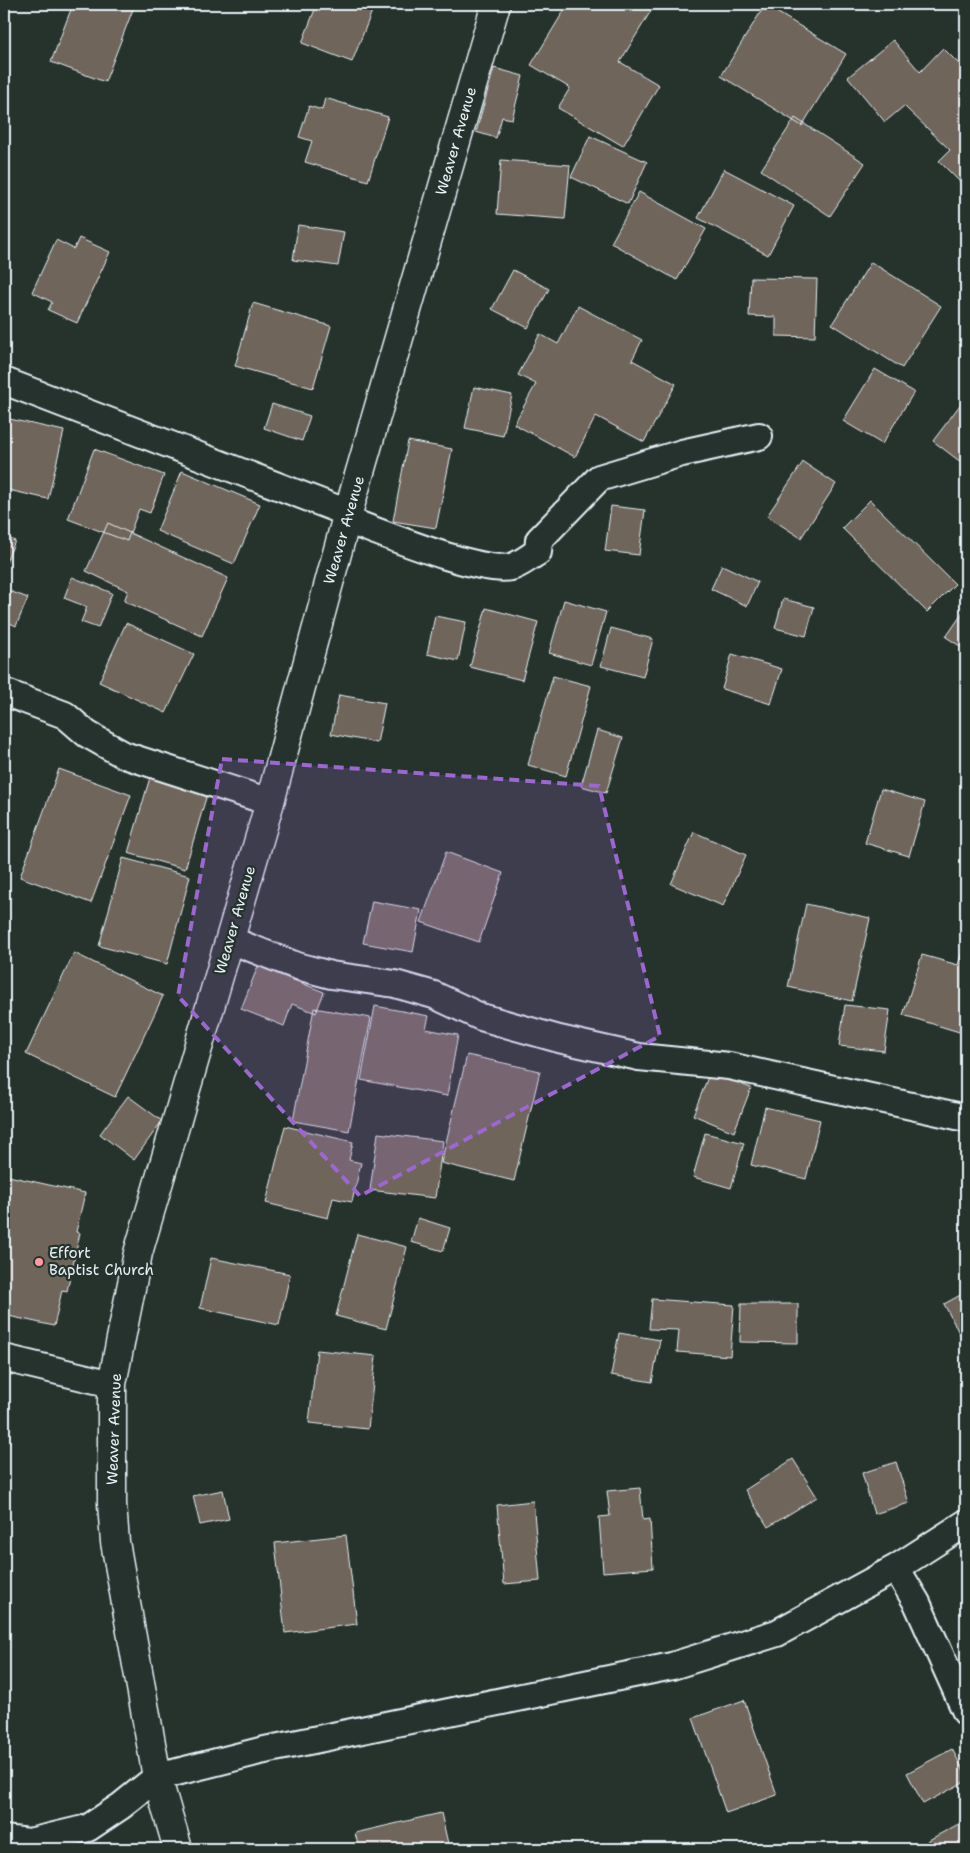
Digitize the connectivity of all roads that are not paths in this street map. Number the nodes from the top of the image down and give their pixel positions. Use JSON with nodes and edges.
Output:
{"nodes":[{"id":1,"x":496,"y":4,"type":"edge"},
{"id":2,"x":4,"y":381,"type":"edge"},
{"id":3,"x":759,"y":436,"type":"dead end"},
{"id":4,"x":347,"y":516,"type":"junction"},
{"id":5,"x":4,"y":692,"type":"edge"},
{"id":6,"x":270,"y":802,"type":"junction"},
{"id":7,"x":230,"y":940,"type":"junction"},
{"id":8,"x":966,"y":1118,"type":"edge"},
{"id":9,"x":4,"y":1358,"type":"edge"},
{"id":10,"x":112,"y":1384,"type":"junction"},
{"id":11,"x":966,"y":1524,"type":"edge"},
{"id":12,"x":896,"y":1568,"type":"junction"},
{"id":13,"x":966,"y":1712,"type":"edge"},
{"id":14,"x":157,"y":1778,"type":"junction"},
{"id":15,"x":4,"y":1839,"type":"edge"},
{"id":16,"x":37,"y":1846,"type":"edge"},
{"id":17,"x":178,"y":1849,"type":"edge"}],
"edges":[{"from":1,"to":4,"type":"street","name":"Weaver Avenue"},
{"from":2,"to":4,"type":"street"},
{"from":3,"to":4,"type":"street"},
{"from":4,"to":6,"type":"street","name":"Weaver Avenue"},
{"from":5,"to":6,"type":"street"},
{"from":6,"to":7,"type":"street","name":"Weaver Avenue"},
{"from":7,"to":8,"type":"street"},
{"from":7,"to":10,"type":"street","name":"Weaver Avenue"},
{"from":9,"to":10,"type":"street"},
{"from":10,"to":14,"type":"street","name":"Weaver Avenue"},
{"from":11,"to":12,"type":"street"},
{"from":12,"to":13,"type":"street"},
{"from":12,"to":14,"type":"street"},
{"from":14,"to":16,"type":"street"},
{"from":14,"to":17,"type":"street","name":"Weaver Avenue"},
{"from":15,"to":16,"type":"street"}]}
